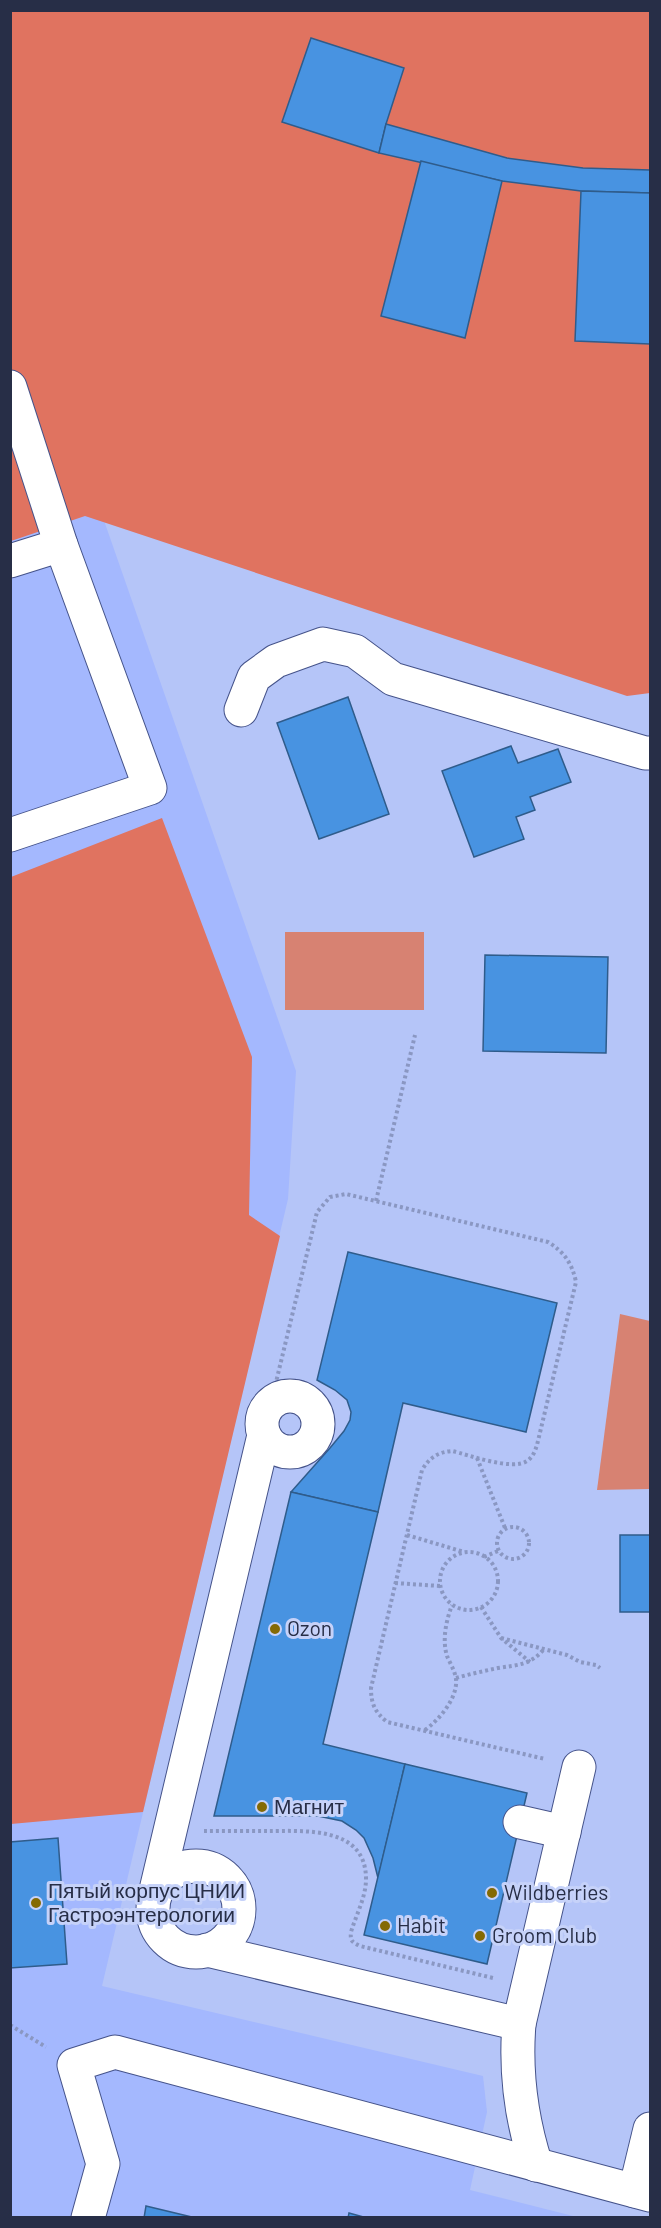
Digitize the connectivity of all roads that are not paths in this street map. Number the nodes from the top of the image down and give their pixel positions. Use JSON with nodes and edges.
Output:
{"nodes":[{"id":1,"x":10,"y":387,"type":"edge"},
{"id":2,"x":61,"y":545,"type":"junction"},
{"id":3,"x":10,"y":561,"type":"edge"},
{"id":4,"x":241,"y":710,"type":"dead end"},
{"id":5,"x":651,"y":753,"type":"edge"},
{"id":6,"x":10,"y":835,"type":"edge"},
{"id":7,"x":264,"y":1435,"type":"junction"},
{"id":8,"x":579,"y":1767,"type":"dead end"},
{"id":9,"x":520,"y":1822,"type":"dead end"},
{"id":10,"x":564,"y":1832,"type":"junction"},
{"id":11,"x":156,"y":1890,"type":"junction"},
{"id":12,"x":207,"y":1950,"type":"junction"},
{"id":13,"x":519,"y":2024,"type":"junction"},
{"id":14,"x":651,"y":2129,"type":"edge"},
{"id":15,"x":536,"y":2165,"type":"junction"},
{"id":16,"x":643,"y":2193,"type":"edge"},
{"id":17,"x":87,"y":2217,"type":"edge"}],
"edges":[{"from":1,"to":2,"type":"lane"},
{"from":2,"to":3,"type":"lane"},
{"from":2,"to":6,"type":"lane"},
{"from":4,"to":5,"type":"lane"},
{"from":7,"to":7,"type":"lane"},
{"from":7,"to":11,"type":"lane"},
{"from":8,"to":10,"type":"lane"},
{"from":9,"to":10,"type":"lane"},
{"from":10,"to":13,"type":"lane"},
{"from":11,"to":12,"type":"lane"},
{"from":11,"to":12,"type":"lane"},
{"from":12,"to":13,"type":"lane"},
{"from":13,"to":15,"type":"lane"},
{"from":14,"to":16,"type":"lane"},
{"from":15,"to":16,"type":"lane"},
{"from":15,"to":17,"type":"lane"}]}
